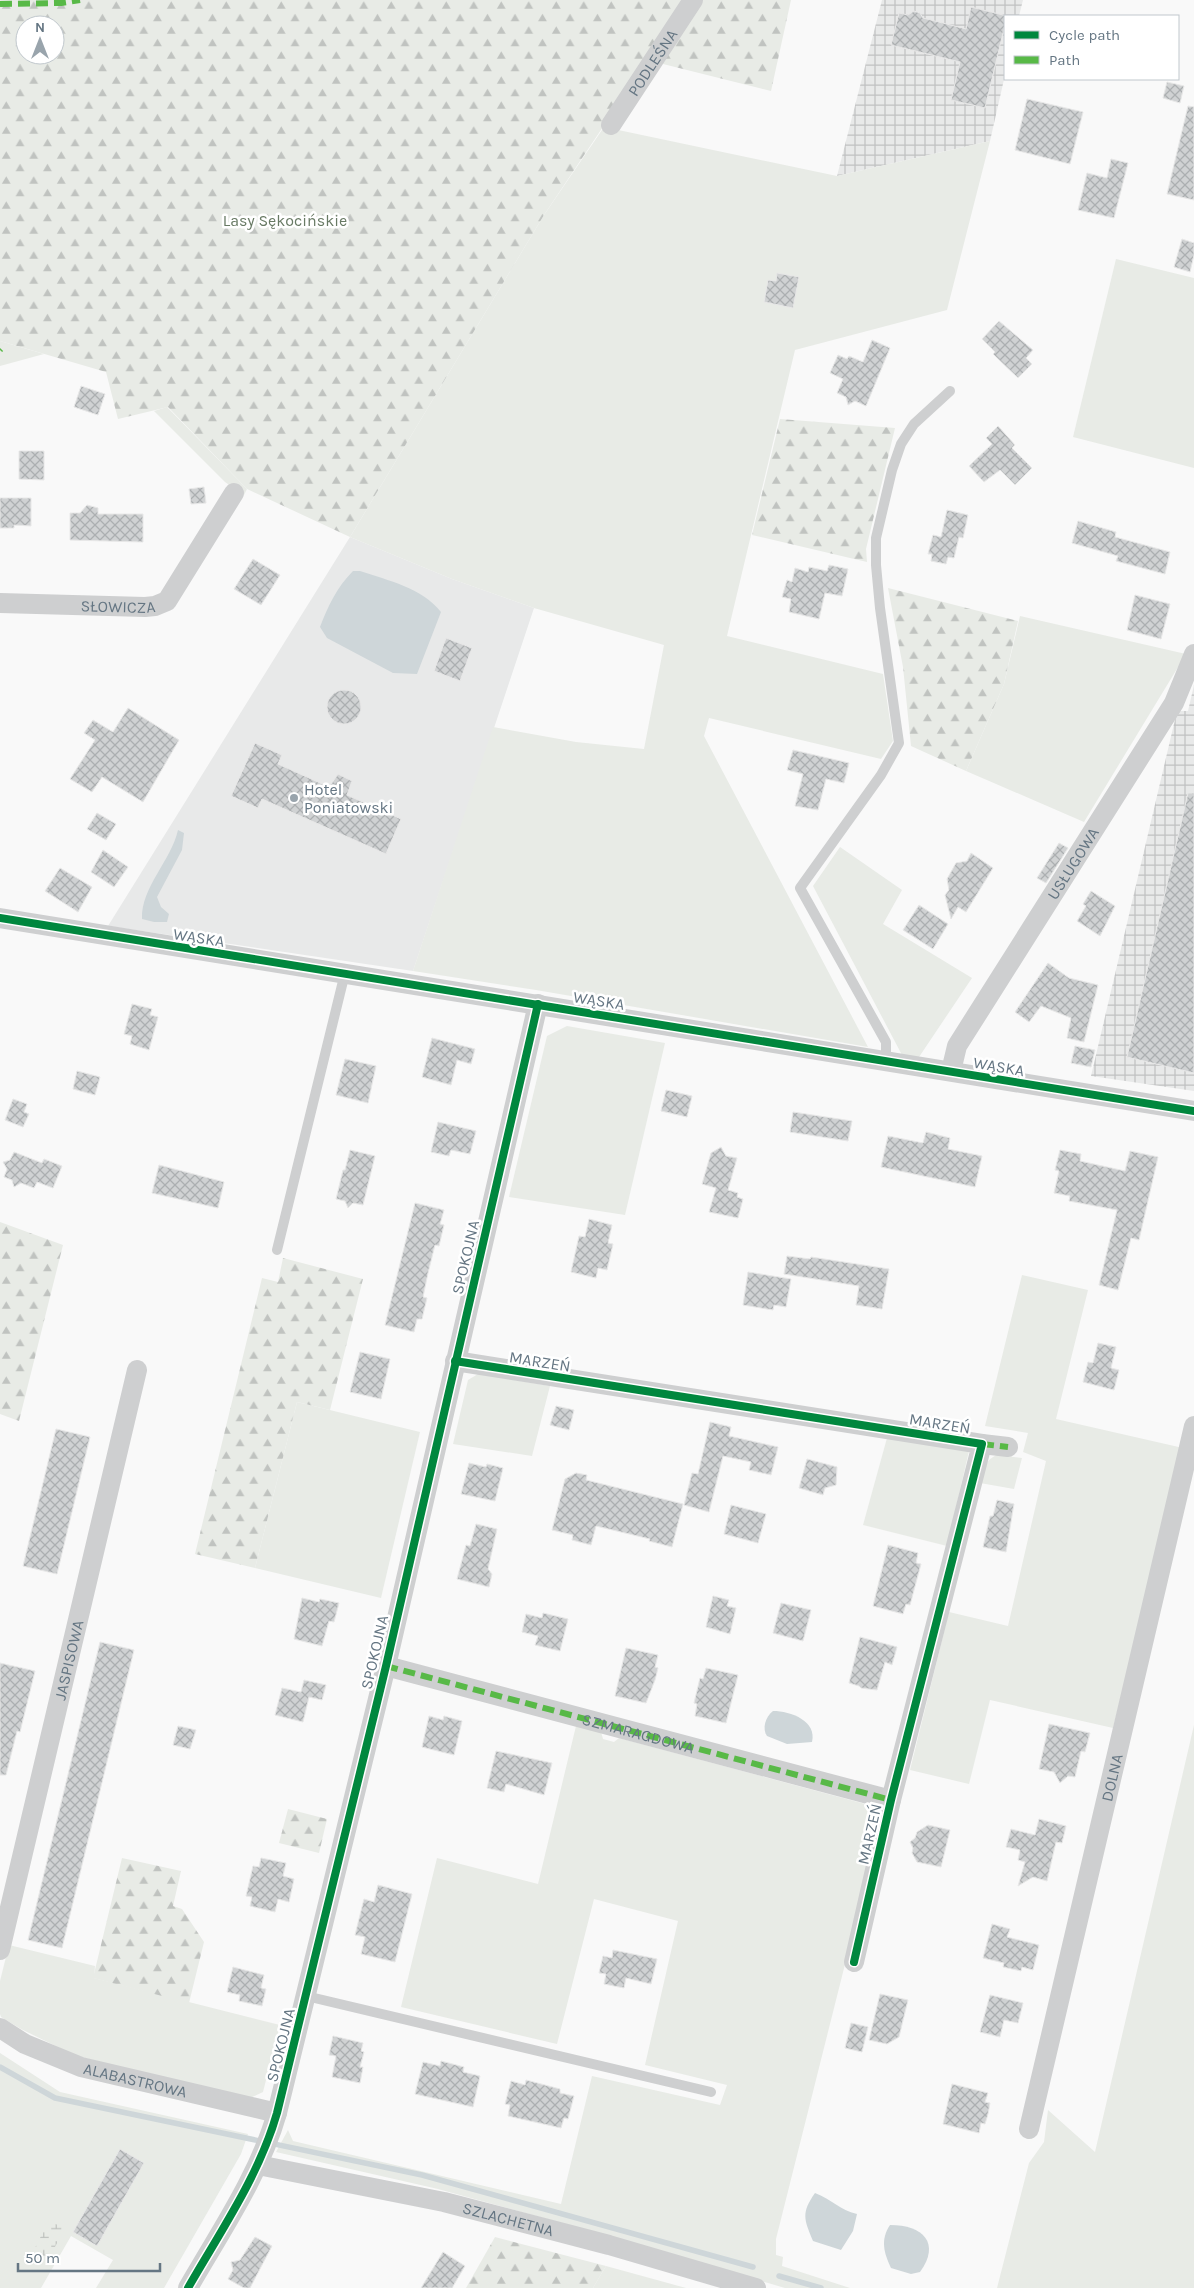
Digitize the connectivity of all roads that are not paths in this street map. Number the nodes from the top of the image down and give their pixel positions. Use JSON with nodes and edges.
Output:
{"nodes":[{"id":1,"x":693,"y":0,"type":"edge"},
{"id":2,"x":610,"y":125,"type":"dead end"},
{"id":3,"x":950,"y":391,"type":"dead end"},
{"id":4,"x":234,"y":494,"type":"dead end"},
{"id":5,"x":0,"y":603,"type":"edge"},
{"id":6,"x":1194,"y":654,"type":"edge"},
{"id":7,"x":0,"y":918,"type":"edge"},
{"id":8,"x":345,"y":973,"type":"junction"},
{"id":9,"x":538,"y":1004,"type":"junction"},
{"id":10,"x":886,"y":1060,"type":"junction"},
{"id":11,"x":950,"y":1071,"type":"junction"},
{"id":12,"x":1194,"y":1111,"type":"edge"},
{"id":13,"x":277,"y":1250,"type":"dead end"},
{"id":14,"x":455,"y":1361,"type":"junction"},
{"id":15,"x":137,"y":1370,"type":"dead end"},
{"id":16,"x":1194,"y":1426,"type":"edge"},
{"id":17,"x":982,"y":1444,"type":"junction"},
{"id":18,"x":1008,"y":1447,"type":"dead end"},
{"id":19,"x":386,"y":1666,"type":"junction"},
{"id":20,"x":891,"y":1800,"type":"junction"},
{"id":21,"x":0,"y":1950,"type":"edge"},
{"id":22,"x":854,"y":1962,"type":"dead end"},
{"id":23,"x":306,"y":1996,"type":"junction"},
{"id":24,"x":0,"y":2028,"type":"edge"},
{"id":25,"x":711,"y":2092,"type":"dead end"},
{"id":26,"x":277,"y":2113,"type":"junction"},
{"id":27,"x":1029,"y":2129,"type":"dead end"},
{"id":28,"x":264,"y":2150,"type":"junction"},
{"id":29,"x":188,"y":2288,"type":"edge"},
{"id":30,"x":756,"y":2288,"type":"edge"}],
"edges":[{"from":1,"to":2,"type":"street","name":"PODLEŚNA"},
{"from":3,"to":10,"type":"lane"},
{"from":4,"to":5,"type":"street","name":"SŁOWICZA"},
{"from":6,"to":11,"type":"street","name":"USŁUGOWA"},
{"from":7,"to":8,"type":"street","name":"WĄSKA"},
{"from":8,"to":9,"type":"street","name":"WĄSKA"},
{"from":8,"to":13,"type":"lane"},
{"from":9,"to":10,"type":"street","name":"WĄSKA"},
{"from":9,"to":14,"type":"street","name":"SPOKOJNA"},
{"from":10,"to":11,"type":"street","name":"WĄSKA"},
{"from":11,"to":12,"type":"street","name":"WĄSKA"},
{"from":14,"to":17,"type":"street","name":"MARZEŃ"},
{"from":14,"to":19,"type":"street","name":"SPOKOJNA"},
{"from":15,"to":21,"type":"street","name":"JASPISOWA"},
{"from":16,"to":27,"type":"street","name":"DOLNA"},
{"from":17,"to":18,"type":"street"},
{"from":17,"to":20,"type":"street","name":"MARZEŃ"},
{"from":19,"to":20,"type":"street","name":"SZMARAGDOWA"},
{"from":19,"to":23,"type":"street","name":"SPOKOJNA"},
{"from":20,"to":22,"type":"street","name":"MARZEŃ"},
{"from":23,"to":25,"type":"lane"},
{"from":23,"to":26,"type":"street","name":"SPOKOJNA"},
{"from":24,"to":26,"type":"street","name":"ALABASTROWA"},
{"from":26,"to":28,"type":"street","name":"SPOKOJNA"},
{"from":28,"to":29,"type":"street","name":"SPOKOJNA"},
{"from":28,"to":30,"type":"street","name":"SZLACHETNA"}]}
